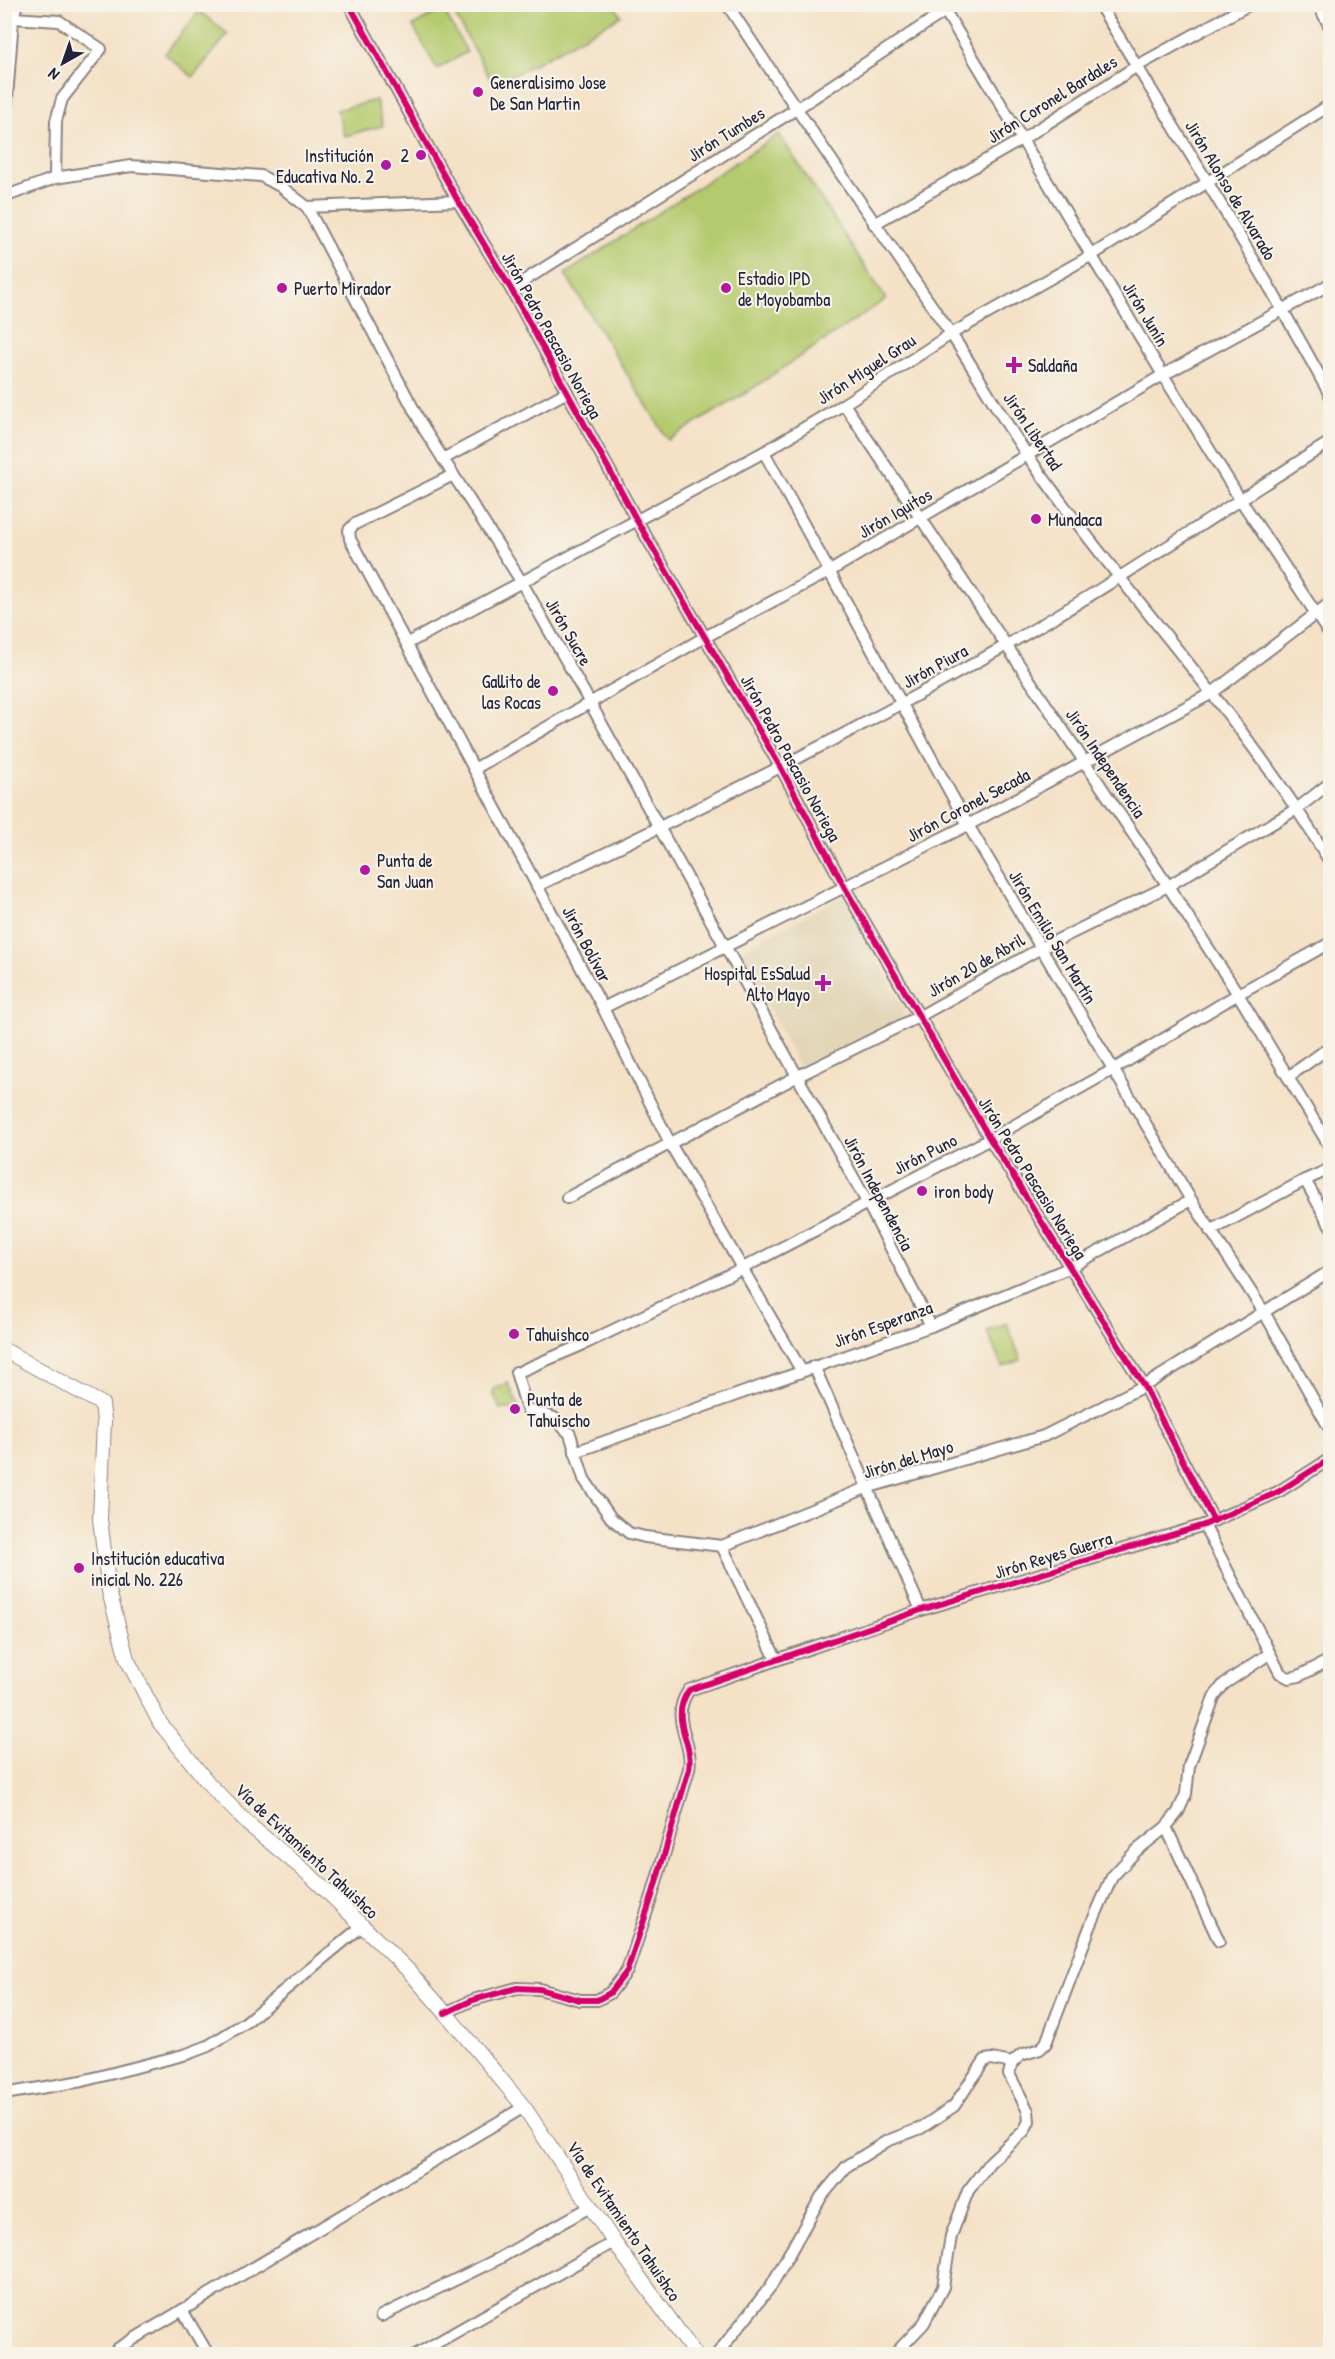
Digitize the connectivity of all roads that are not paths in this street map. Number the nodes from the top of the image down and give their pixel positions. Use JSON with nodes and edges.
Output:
{"nodes":[{"id":1,"x":17,"y":4,"type":"edge"},
{"id":2,"x":349,"y":4,"type":"edge"},
{"id":3,"x":727,"y":4,"type":"edge"},
{"id":4,"x":956,"y":4,"type":"edge"},
{"id":5,"x":1099,"y":4,"type":"edge"},
{"id":6,"x":1250,"y":4,"type":"edge"},
{"id":7,"x":1318,"y":4,"type":"edge"},
{"id":8,"x":943,"y":8,"type":"edge"},
{"id":9,"x":13,"y":18,"type":"junction"},
{"id":10,"x":1330,"y":27,"type":"edge"},
{"id":11,"x":1137,"y":66,"type":"junction"},
{"id":12,"x":1330,"y":105,"type":"edge"},
{"id":13,"x":796,"y":109,"type":"junction"},
{"id":14,"x":4,"y":138,"type":"edge"},
{"id":15,"x":1022,"y":140,"type":"junction"},
{"id":16,"x":55,"y":178,"type":"junction"},
{"id":17,"x":1208,"y":181,"type":"junction"},
{"id":18,"x":4,"y":197,"type":"edge"},
{"id":19,"x":458,"y":201,"type":"junction"},
{"id":20,"x":308,"y":207,"type":"junction"},
{"id":21,"x":874,"y":224,"type":"junction"},
{"id":22,"x":1092,"y":255,"type":"junction"},
{"id":23,"x":1330,"y":284,"type":"edge"},
{"id":24,"x":511,"y":289,"type":"junction"},
{"id":25,"x":1284,"y":310,"type":"junction"},
{"id":26,"x":951,"y":334,"type":"junction"},
{"id":27,"x":1163,"y":375,"type":"junction"},
{"id":28,"x":567,"y":392,"type":"junction"},
{"id":29,"x":1330,"y":395,"type":"edge"},
{"id":30,"x":844,"y":404,"type":"junction"},
{"id":31,"x":1330,"y":442,"type":"edge"},
{"id":32,"x":764,"y":452,"type":"junction"},
{"id":33,"x":1028,"y":456,"type":"junction"},
{"id":34,"x":443,"y":459,"type":"junction"},
{"id":35,"x":453,"y":475,"type":"junction"},
{"id":36,"x":1240,"y":499,"type":"junction"},
{"id":37,"x":919,"y":518,"type":"junction"},
{"id":38,"x":636,"y":519,"type":"junction"},
{"id":39,"x":830,"y":571,"type":"junction"},
{"id":40,"x":1119,"y":577,"type":"junction"},
{"id":41,"x":520,"y":581,"type":"junction"},
{"id":42,"x":1330,"y":603,"type":"edge"},
{"id":43,"x":1318,"y":614,"type":"junction"},
{"id":44,"x":1330,"y":635,"type":"edge"},
{"id":45,"x":705,"y":636,"type":"junction"},
{"id":46,"x":408,"y":643,"type":"junction"},
{"id":47,"x":1006,"y":646,"type":"junction"},
{"id":48,"x":1212,"y":693,"type":"junction"},
{"id":49,"x":589,"y":701,"type":"junction"},
{"id":50,"x":902,"y":702,"type":"junction"},
{"id":51,"x":1085,"y":760,"type":"junction"},
{"id":52,"x":781,"y":768,"type":"junction"},
{"id":53,"x":474,"y":769,"type":"junction"},
{"id":54,"x":1330,"y":783,"type":"edge"},
{"id":55,"x":1298,"y":808,"type":"junction"},
{"id":56,"x":968,"y":825,"type":"junction"},
{"id":57,"x":661,"y":828,"type":"junction"},
{"id":58,"x":1330,"y":862,"type":"edge"},
{"id":59,"x":537,"y":886,"type":"junction"},
{"id":60,"x":1168,"y":886,"type":"junction"},
{"id":61,"x":845,"y":888,"type":"junction"},
{"id":62,"x":1330,"y":944,"type":"edge"},
{"id":63,"x":726,"y":946,"type":"junction"},
{"id":64,"x":1041,"y":948,"type":"junction"},
{"id":65,"x":1238,"y":994,"type":"junction"},
{"id":66,"x":603,"y":1008,"type":"junction"},
{"id":67,"x":920,"y":1016,"type":"junction"},
{"id":68,"x":1330,"y":1047,"type":"edge"},
{"id":69,"x":1114,"y":1069,"type":"junction"},
{"id":70,"x":796,"y":1077,"type":"junction"},
{"id":71,"x":1288,"y":1077,"type":"junction"},
{"id":72,"x":990,"y":1139,"type":"junction"},
{"id":73,"x":671,"y":1145,"type":"junction"},
{"id":74,"x":1330,"y":1147,"type":"edge"},
{"id":75,"x":1330,"y":1169,"type":"edge"},
{"id":76,"x":1305,"y":1180,"type":"junction"},
{"id":77,"x":567,"y":1198,"type":"dead end"},
{"id":78,"x":1191,"y":1200,"type":"junction"},
{"id":79,"x":867,"y":1202,"type":"junction"},
{"id":80,"x":1330,"y":1225,"type":"edge"},
{"id":81,"x":1210,"y":1231,"type":"junction"},
{"id":82,"x":743,"y":1268,"type":"junction"},
{"id":83,"x":1071,"y":1268,"type":"junction"},
{"id":84,"x":1330,"y":1271,"type":"edge"},
{"id":85,"x":1264,"y":1312,"type":"junction"},
{"id":86,"x":931,"y":1326,"type":"junction"},
{"id":87,"x":4,"y":1350,"type":"edge"},
{"id":88,"x":814,"y":1366,"type":"junction"},
{"id":89,"x":801,"y":1370,"type":"junction"},
{"id":90,"x":1144,"y":1386,"type":"junction"},
{"id":91,"x":527,"y":1409,"type":"joint"},
{"id":92,"x":1330,"y":1429,"type":"edge"},
{"id":93,"x":575,"y":1452,"type":"junction"},
{"id":94,"x":1330,"y":1459,"type":"edge"},
{"id":95,"x":866,"y":1488,"type":"junction"},
{"id":96,"x":1209,"y":1523,"type":"junction"},
{"id":97,"x":722,"y":1546,"type":"junction"},
{"id":98,"x":921,"y":1610,"type":"junction"},
{"id":99,"x":1269,"y":1654,"type":"junction"},
{"id":100,"x":776,"y":1659,"type":"junction"},
{"id":101,"x":1330,"y":1660,"type":"edge"},
{"id":102,"x":1166,"y":1827,"type":"junction"},
{"id":103,"x":362,"y":1926,"type":"junction"},
{"id":104,"x":1220,"y":1941,"type":"dead end"},
{"id":105,"x":445,"y":2013,"type":"junction"},
{"id":106,"x":1012,"y":2063,"type":"junction"},
{"id":107,"x":4,"y":2094,"type":"edge"},
{"id":108,"x":524,"y":2107,"type":"junction"},
{"id":109,"x":590,"y":2207,"type":"junction"},
{"id":110,"x":614,"y":2242,"type":"junction"},
{"id":111,"x":182,"y":2310,"type":"junction"},
{"id":112,"x":381,"y":2316,"type":"dead end"},
{"id":113,"x":117,"y":2349,"type":"dead end"},
{"id":114,"x":208,"y":2355,"type":"edge"},
{"id":115,"x":417,"y":2355,"type":"edge"},
{"id":116,"x":696,"y":2355,"type":"edge"},
{"id":117,"x":717,"y":2355,"type":"edge"},
{"id":118,"x":895,"y":2355,"type":"edge"}],
"edges":[{"from":1,"to":9,"type":"street"},
{"from":2,"to":19,"type":"street","name":"Jirón Pedro Pascasio Noriega"},
{"from":3,"to":13,"type":"street","name":"Jirón Libertad"},
{"from":4,"to":8,"type":"street","name":"Jirón Tumbes"},
{"from":5,"to":11,"type":"street","name":"Jirón Alonso de Alvarado"},
{"from":6,"to":11,"type":"street","name":"Jirón Coronel Bardales"},
{"from":7,"to":10,"type":"street"},
{"from":8,"to":13,"type":"street","name":"Jirón Tumbes"},
{"from":8,"to":15,"type":"street","name":"Jirón Junín"},
{"from":9,"to":14,"type":"street"},
{"from":9,"to":16,"type":"street"},
{"from":11,"to":15,"type":"street","name":"Jirón Coronel Bardales"},
{"from":11,"to":17,"type":"street","name":"Jirón Alonso de Alvarado"},
{"from":12,"to":17,"type":"street","name":"Jirón Miguel Grau"},
{"from":13,"to":21,"type":"street","name":"Jirón Libertad"},
{"from":13,"to":24,"type":"street","name":"Jirón Tumbes"},
{"from":15,"to":21,"type":"street","name":"Jirón Coronel Bardales"},
{"from":15,"to":22,"type":"street","name":"Jirón Junín"},
{"from":16,"to":18,"type":"street"},
{"from":16,"to":20,"type":"street"},
{"from":17,"to":22,"type":"street","name":"Jirón Miguel Grau"},
{"from":17,"to":25,"type":"street","name":"Jirón Alonso de Alvarado"},
{"from":19,"to":20,"type":"street"},
{"from":19,"to":24,"type":"street","name":"Jirón Pedro Pascasio Noriega"},
{"from":20,"to":34,"type":"street","name":"Jirón Sucre"},
{"from":21,"to":26,"type":"street","name":"Jirón Libertad"},
{"from":22,"to":26,"type":"street","name":"Jirón Miguel Grau"},
{"from":22,"to":27,"type":"street","name":"Jirón Junín"},
{"from":23,"to":25,"type":"street","name":"Jirón Iquitos"},
{"from":24,"to":28,"type":"street","name":"Jirón Pedro Pascasio Noriega"},
{"from":25,"to":27,"type":"street","name":"Jirón Iquitos"},
{"from":25,"to":29,"type":"street","name":"Jirón Alonso de Alvarado"},
{"from":26,"to":30,"type":"street","name":"Jirón Miguel Grau"},
{"from":26,"to":33,"type":"street","name":"Jirón Libertad"},
{"from":27,"to":33,"type":"street","name":"Jirón Iquitos"},
{"from":27,"to":36,"type":"street","name":"Jirón Junín"},
{"from":28,"to":34,"type":"street"},
{"from":28,"to":38,"type":"street","name":"Jirón Pedro Pascasio Noriega"},
{"from":30,"to":32,"type":"street","name":"Jirón Miguel Grau"},
{"from":30,"to":37,"type":"street","name":"Jirón Independencia"},
{"from":31,"to":36,"type":"street","name":"Jirón Piura"},
{"from":32,"to":38,"type":"street","name":"Jirón Miguel Grau"},
{"from":32,"to":39,"type":"street","name":"Jirón Emilio San Martín"},
{"from":33,"to":37,"type":"street","name":"Jirón Iquitos"},
{"from":33,"to":40,"type":"street","name":"Jirón Libertad"},
{"from":34,"to":35,"type":"street","name":"Jirón Sucre"},
{"from":35,"to":41,"type":"street","name":"Jirón Sucre"},
{"from":35,"to":46,"type":"street","name":"Jirón Bolívar"},
{"from":36,"to":40,"type":"street","name":"Jirón Piura"},
{"from":36,"to":43,"type":"street","name":"Jirón Junín"},
{"from":37,"to":39,"type":"street","name":"Jirón Iquitos"},
{"from":37,"to":47,"type":"street","name":"Jirón Independencia"},
{"from":38,"to":41,"type":"street","name":"Jirón Miguel Grau"},
{"from":38,"to":45,"type":"street","name":"Jirón Pedro Pascasio Noriega"},
{"from":39,"to":45,"type":"street","name":"Jirón Iquitos"},
{"from":39,"to":50,"type":"street","name":"Jirón Emilio San Martín"},
{"from":40,"to":47,"type":"street","name":"Jirón Piura"},
{"from":40,"to":48,"type":"street","name":"Jirón Libertad"},
{"from":41,"to":46,"type":"street","name":"Jirón Miguel Grau"},
{"from":41,"to":49,"type":"street","name":"Jirón Sucre"},
{"from":42,"to":43,"type":"street","name":"Jirón Coronel Secada"},
{"from":43,"to":44,"type":"street","name":"Jirón Junín"},
{"from":43,"to":48,"type":"street","name":"Jirón Coronel Secada"},
{"from":45,"to":49,"type":"street","name":"Jirón Iquitos"},
{"from":45,"to":52,"type":"street","name":"Jirón Pedro Pascasio Noriega"},
{"from":46,"to":53,"type":"street","name":"Jirón Bolívar"},
{"from":47,"to":50,"type":"street","name":"Jirón Piura"},
{"from":47,"to":51,"type":"street","name":"Jirón Independencia"},
{"from":48,"to":51,"type":"street","name":"Jirón Coronel Secada"},
{"from":48,"to":55,"type":"street","name":"Jirón Libertad"},
{"from":49,"to":53,"type":"street","name":"Jirón Iquitos"},
{"from":49,"to":57,"type":"street","name":"Jirón Sucre"},
{"from":50,"to":52,"type":"street","name":"Jirón Piura"},
{"from":50,"to":56,"type":"street","name":"Jirón Emilio San Martín"},
{"from":51,"to":56,"type":"street","name":"Jirón Coronel Secada"},
{"from":51,"to":60,"type":"street","name":"Jirón Independencia"},
{"from":52,"to":57,"type":"street","name":"Jirón Piura"},
{"from":52,"to":61,"type":"street","name":"Jirón Pedro Pascasio Noriega"},
{"from":53,"to":59,"type":"street","name":"Jirón Bolívar"},
{"from":54,"to":55,"type":"street","name":"Jirón 20 de Abril"},
{"from":55,"to":58,"type":"street","name":"Jirón Libertad"},
{"from":55,"to":60,"type":"street","name":"Jirón 20 de Abril"},
{"from":56,"to":61,"type":"street","name":"Jirón Coronel Secada"},
{"from":56,"to":64,"type":"street","name":"Jirón Emilio San Martín"},
{"from":57,"to":59,"type":"street","name":"Jirón Piura"},
{"from":57,"to":63,"type":"street","name":"Jirón Sucre"},
{"from":59,"to":66,"type":"street","name":"Jirón Bolívar"},
{"from":60,"to":64,"type":"street","name":"Jirón 20 de Abril"},
{"from":60,"to":65,"type":"street","name":"Jirón Independencia"},
{"from":61,"to":63,"type":"street","name":"Jirón Coronel Secada"},
{"from":61,"to":67,"type":"street","name":"Jirón Pedro Pascasio Noriega"},
{"from":62,"to":65,"type":"street","name":"Jirón Puno"},
{"from":63,"to":66,"type":"street","name":"Jirón Coronel Secada"},
{"from":63,"to":70,"type":"street","name":"Jirón Sucre"},
{"from":64,"to":67,"type":"street","name":"Jirón 20 de Abril"},
{"from":64,"to":69,"type":"street","name":"Jirón Emilio San Martín"},
{"from":65,"to":69,"type":"street","name":"Jirón Puno"},
{"from":65,"to":71,"type":"street","name":"Jirón Independencia"},
{"from":66,"to":73,"type":"street","name":"Jirón Bolívar"},
{"from":67,"to":70,"type":"street","name":"Jirón 20 de Abril"},
{"from":67,"to":72,"type":"street","name":"Jirón Pedro Pascasio Noriega"},
{"from":68,"to":71,"type":"street"},
{"from":69,"to":72,"type":"street","name":"Jirón Puno"},
{"from":69,"to":78,"type":"street","name":"Jirón Emilio San Martín"},
{"from":70,"to":73,"type":"street","name":"Jirón 20 de Abril"},
{"from":70,"to":79,"type":"street","name":"Jirón Independencia"},
{"from":71,"to":74,"type":"street","name":"Jirón Independencia"},
{"from":72,"to":79,"type":"street","name":"Jirón Puno"},
{"from":72,"to":83,"type":"street","name":"Jirón Pedro Pascasio Noriega"},
{"from":73,"to":77,"type":"street","name":"Jirón 20 de Abril"},
{"from":73,"to":82,"type":"street","name":"Jirón Bolívar"},
{"from":75,"to":76,"type":"street"},
{"from":76,"to":80,"type":"street"},
{"from":76,"to":81,"type":"street"},
{"from":78,"to":81,"type":"street","name":"Jirón Emilio San Martín"},
{"from":78,"to":83,"type":"street","name":"Jirón Esperanza"},
{"from":79,"to":82,"type":"street","name":"Jirón Puno"},
{"from":79,"to":86,"type":"street","name":"Jirón Independencia"},
{"from":81,"to":85,"type":"street","name":"Jirón Emilio San Martín"},
{"from":82,"to":89,"type":"street","name":"Jirón Bolívar"},
{"from":82,"to":91,"type":"street","name":"Jirón Puno"},
{"from":83,"to":86,"type":"street","name":"Jirón Esperanza"},
{"from":83,"to":90,"type":"street","name":"Jirón Pedro Pascasio Noriega"},
{"from":84,"to":85,"type":"street","name":"Jirón del Mayo"},
{"from":85,"to":90,"type":"street","name":"Jirón del Mayo"},
{"from":85,"to":92,"type":"street","name":"Jirón Emilio San Martín"},
{"from":86,"to":88,"type":"street","name":"Jirón Esperanza"},
{"from":87,"to":103,"type":"main road","name":"Vía de Evitamiento Tahuishco"},
{"from":88,"to":89,"type":"street","name":"Jirón Esperanza"},
{"from":88,"to":95,"type":"street"},
{"from":89,"to":93,"type":"street","name":"Jirón Esperanza"},
{"from":90,"to":95,"type":"street","name":"Jirón del Mayo"},
{"from":90,"to":96,"type":"street","name":"Jirón Pedro Pascasio Noriega"},
{"from":91,"to":93,"type":"street","name":"Jirón del Mayo"},
{"from":93,"to":97,"type":"street","name":"Jirón del Mayo"},
{"from":94,"to":96,"type":"street","name":"Jirón Reyes Guerra"},
{"from":95,"to":97,"type":"street","name":"Jirón del Mayo"},
{"from":95,"to":98,"type":"street"},
{"from":96,"to":98,"type":"street","name":"Jirón Reyes Guerra"},
{"from":96,"to":99,"type":"street","name":"Jirón Pedro Pascasio Noriega"},
{"from":97,"to":100,"type":"street"},
{"from":98,"to":100,"type":"street","name":"Jirón Reyes Guerra"},
{"from":99,"to":101,"type":"street","name":"Jirón Pedro Pascasio Noriega"},
{"from":99,"to":102,"type":"street"},
{"from":100,"to":105,"type":"street","name":"Jirón Reyes Guerra"},
{"from":102,"to":104,"type":"street"},
{"from":102,"to":106,"type":"street"},
{"from":103,"to":105,"type":"main road","name":"Vía de Evitamiento Tahuishco"},
{"from":103,"to":107,"type":"street"},
{"from":105,"to":108,"type":"main road","name":"Vía de Evitamiento Tahuishco"},
{"from":106,"to":117,"type":"street"},
{"from":106,"to":118,"type":"street"},
{"from":108,"to":109,"type":"main road","name":"Vía de Evitamiento Tahuishco"},
{"from":108,"to":111,"type":"street"},
{"from":109,"to":110,"type":"main road","name":"Vía de Evitamiento Tahuishco"},
{"from":109,"to":112,"type":"street"},
{"from":110,"to":115,"type":"street"},
{"from":110,"to":116,"type":"main road","name":"Vía de Evitamiento Tahuishco"},
{"from":111,"to":113,"type":"street"},
{"from":111,"to":114,"type":"street"}]}
